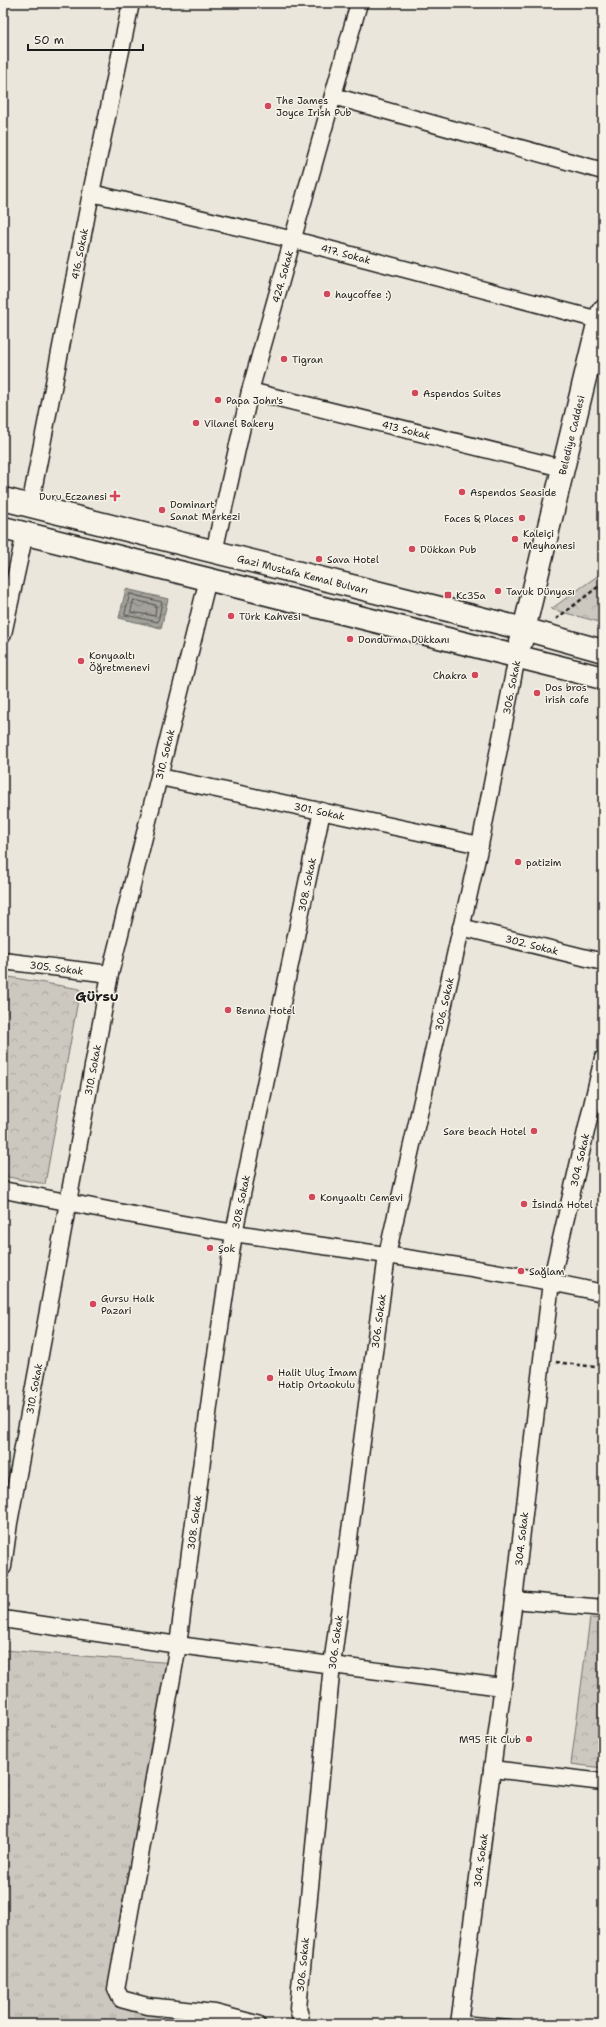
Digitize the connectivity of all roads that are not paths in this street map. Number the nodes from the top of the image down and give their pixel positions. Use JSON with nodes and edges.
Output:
{"nodes":[{"id":1,"x":131,"y":3,"type":"edge"},
{"id":2,"x":359,"y":3,"type":"edge"},
{"id":3,"x":333,"y":96,"type":"junction"},
{"id":4,"x":603,"y":171,"type":"edge"},
{"id":5,"x":91,"y":193,"type":"junction"},
{"id":6,"x":294,"y":240,"type":"junction"},
{"id":7,"x":601,"y":316,"type":"edge"},
{"id":8,"x":250,"y":391,"type":"junction"},
{"id":9,"x":562,"y":468,"type":"junction"},
{"id":10,"x":3,"y":499,"type":"edge"},
{"id":11,"x":30,"y":506,"type":"junction"},
{"id":12,"x":3,"y":528,"type":"edge"},
{"id":13,"x":25,"y":533,"type":"junction"},
{"id":14,"x":214,"y":552,"type":"junction"},
{"id":15,"x":208,"y":579,"type":"junction"},
{"id":16,"x":524,"y":629,"type":"junction"},
{"id":17,"x":3,"y":634,"type":"edge"},
{"id":18,"x":603,"y":651,"type":"edge"},
{"id":19,"x":517,"y":657,"type":"junction"},
{"id":20,"x":603,"y":678,"type":"edge"},
{"id":21,"x":160,"y":777,"type":"junction"},
{"id":22,"x":322,"y":811,"type":"junction"},
{"id":23,"x":480,"y":845,"type":"junction"},
{"id":24,"x":461,"y":927,"type":"junction"},
{"id":25,"x":3,"y":961,"type":"edge"},
{"id":26,"x":603,"y":962,"type":"edge"},
{"id":27,"x":110,"y":974,"type":"junction"},
{"id":28,"x":603,"y":1058,"type":"edge"},
{"id":29,"x":3,"y":1190,"type":"edge"},
{"id":30,"x":67,"y":1202,"type":"junction"},
{"id":31,"x":234,"y":1233,"type":"junction"},
{"id":32,"x":387,"y":1255,"type":"junction"},
{"id":33,"x":551,"y":1282,"type":"junction"},
{"id":34,"x":603,"y":1293,"type":"edge"},
{"id":35,"x":4,"y":1558,"type":"edge"},
{"id":36,"x":514,"y":1600,"type":"junction"},
{"id":37,"x":603,"y":1608,"type":"edge"},
{"id":38,"x":3,"y":1619,"type":"edge"},
{"id":39,"x":178,"y":1645,"type":"junction"},
{"id":40,"x":332,"y":1665,"type":"junction"},
{"id":41,"x":502,"y":1687,"type":"junction"},
{"id":42,"x":492,"y":1769,"type":"junction"},
{"id":43,"x":603,"y":1782,"type":"edge"},
{"id":44,"x":459,"y":2022,"type":"edge"},
{"id":45,"x":257,"y":2024,"type":"edge"},
{"id":46,"x":302,"y":2024,"type":"edge"},
{"id":47,"x":510,"y":2024,"type":"edge"}],
"edges":[{"from":1,"to":5,"type":"street","name":"416. Sokak"},
{"from":2,"to":3,"type":"street","name":"424. Sokak"},
{"from":3,"to":4,"type":"street"},
{"from":3,"to":6,"type":"street","name":"424. Sokak"},
{"from":5,"to":6,"type":"street","name":"417. Sokak"},
{"from":5,"to":11,"type":"street","name":"416. Sokak"},
{"from":6,"to":7,"type":"street","name":"417. Sokak"},
{"from":6,"to":8,"type":"street","name":"424. Sokak"},
{"from":7,"to":9,"type":"main road","name":"Belediye Caddesi"},
{"from":8,"to":9,"type":"street","name":"413 Sokak"},
{"from":8,"to":14,"type":"street","name":"424. Sokak"},
{"from":9,"to":16,"type":"main road","name":"Belediye Caddesi"},
{"from":10,"to":11,"type":"main road","name":"Gazi Mustafa Kemal Bulvarı"},
{"from":11,"to":14,"type":"main road","name":"Gazi Mustafa Kemal Bulvarı"},
{"from":12,"to":13,"type":"main road"},
{"from":13,"to":15,"type":"main road"},
{"from":13,"to":17,"type":"street"},
{"from":14,"to":16,"type":"main road","name":"Gazi Mustafa Kemal Bulvarı"},
{"from":15,"to":19,"type":"main road"},
{"from":15,"to":21,"type":"street","name":"310. Sokak"},
{"from":16,"to":18,"type":"main road","name":"Gazi Mustafa Kemal Bulvarı"},
{"from":16,"to":19,"type":"main road","name":"306. Sokak"},
{"from":19,"to":20,"type":"main road"},
{"from":19,"to":23,"type":"street","name":"306. Sokak"},
{"from":21,"to":22,"type":"street","name":"301. Sokak"},
{"from":21,"to":27,"type":"street","name":"310. Sokak"},
{"from":22,"to":23,"type":"street","name":"301. Sokak"},
{"from":22,"to":31,"type":"street","name":"308. Sokak"},
{"from":23,"to":24,"type":"street","name":"306. Sokak"},
{"from":24,"to":26,"type":"street","name":"302. Sokak"},
{"from":24,"to":32,"type":"street","name":"306. Sokak"},
{"from":25,"to":27,"type":"street","name":"305. Sokak"},
{"from":27,"to":30,"type":"street","name":"310. Sokak"},
{"from":28,"to":33,"type":"street","name":"304. Sokak"},
{"from":29,"to":30,"type":"street"},
{"from":30,"to":31,"type":"street"},
{"from":30,"to":35,"type":"street","name":"310. Sokak"},
{"from":31,"to":32,"type":"street"},
{"from":31,"to":39,"type":"street","name":"308. Sokak"},
{"from":32,"to":33,"type":"street"},
{"from":32,"to":40,"type":"street","name":"306. Sokak"},
{"from":33,"to":34,"type":"street"},
{"from":33,"to":36,"type":"street","name":"304. Sokak"},
{"from":36,"to":37,"type":"street"},
{"from":36,"to":41,"type":"street","name":"304. Sokak"},
{"from":38,"to":39,"type":"street"},
{"from":39,"to":40,"type":"street"},
{"from":39,"to":45,"type":"street","name":"308. Sokak"},
{"from":40,"to":41,"type":"street"},
{"from":40,"to":46,"type":"street","name":"306. Sokak"},
{"from":41,"to":42,"type":"street","name":"304. Sokak"},
{"from":42,"to":43,"type":"street"},
{"from":42,"to":44,"type":"street","name":"304. Sokak"},
{"from":44,"to":47,"type":"lane"}]}
